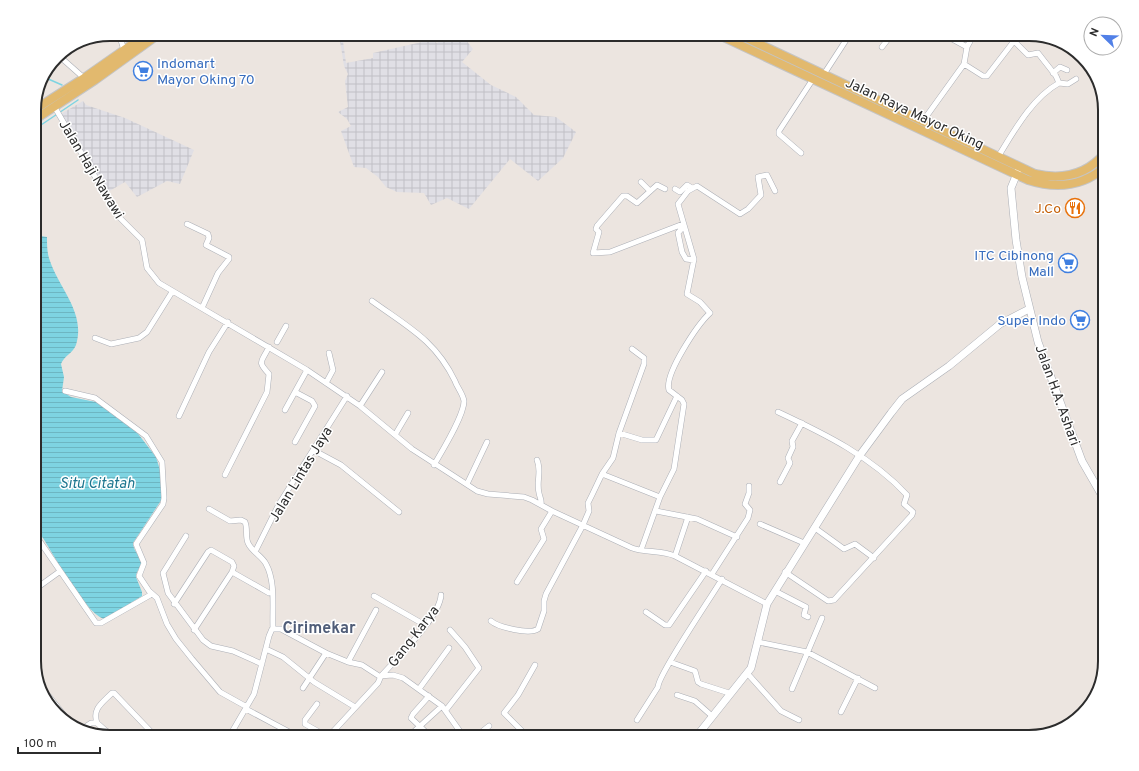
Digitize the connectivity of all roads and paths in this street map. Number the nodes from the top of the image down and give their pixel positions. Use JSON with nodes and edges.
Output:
{"nodes":[{"id":1,"x":121,"y":41,"type":"edge"},
{"id":2,"x":137,"y":41,"type":"edge"},
{"id":3,"x":149,"y":41,"type":"edge"},
{"id":4,"x":733,"y":41,"type":"edge"},
{"id":5,"x":753,"y":41,"type":"edge"},
{"id":6,"x":845,"y":41,"type":"edge"},
{"id":7,"x":886,"y":41,"type":"edge"},
{"id":8,"x":956,"y":41,"type":"edge"},
{"id":9,"x":970,"y":41,"type":"edge"},
{"id":10,"x":882,"y":46,"type":"dead end"},
{"id":11,"x":967,"y":47,"type":"junction"},
{"id":12,"x":771,"y":49,"type":"junction"},
{"id":13,"x":124,"y":50,"type":"junction"},
{"id":14,"x":768,"y":57,"type":"junction"},
{"id":15,"x":63,"y":59,"type":"edge"},
{"id":16,"x":964,"y":64,"type":"junction"},
{"id":17,"x":1067,"y":70,"type":"dead end"},
{"id":18,"x":1053,"y":73,"type":"junction"},
{"id":19,"x":824,"y":74,"type":"junction"},
{"id":20,"x":84,"y":78,"type":"junction"},
{"id":21,"x":813,"y":79,"type":"junction"},
{"id":22,"x":1076,"y":79,"type":"dead end"},
{"id":23,"x":1059,"y":83,"type":"junction"},
{"id":24,"x":41,"y":107,"type":"edge"},
{"id":25,"x":55,"y":108,"type":"junction"},
{"id":26,"x":907,"y":114,"type":"junction"},
{"id":27,"x":41,"y":116,"type":"edge"},
{"id":28,"x":923,"y":121,"type":"junction"},
{"id":29,"x":903,"y":122,"type":"junction"},
{"id":30,"x":801,"y":153,"type":"dead end"},
{"id":31,"x":998,"y":157,"type":"junction"},
{"id":32,"x":1098,"y":161,"type":"edge"},
{"id":33,"x":1018,"y":171,"type":"junction"},
{"id":34,"x":1098,"y":172,"type":"edge"},
{"id":35,"x":641,"y":182,"type":"dead end"},
{"id":36,"x":692,"y":188,"type":"junction"},
{"id":37,"x":665,"y":189,"type":"dead end"},
{"id":38,"x":675,"y":189,"type":"dead end"},
{"id":39,"x":650,"y":190,"type":"junction"},
{"id":40,"x":774,"y":191,"type":"dead end"},
{"id":41,"x":187,"y":224,"type":"dead end"},
{"id":42,"x":683,"y":225,"type":"junction"},
{"id":43,"x":694,"y":260,"type":"junction"},
{"id":44,"x":172,"y":292,"type":"junction"},
{"id":45,"x":372,"y":301,"type":"dead end"},
{"id":46,"x":202,"y":308,"type":"junction"},
{"id":47,"x":1029,"y":309,"type":"junction"},
{"id":48,"x":228,"y":322,"type":"junction"},
{"id":49,"x":286,"y":326,"type":"dead end"},
{"id":50,"x":95,"y":338,"type":"dead end"},
{"id":51,"x":273,"y":346,"type":"junction"},
{"id":52,"x":632,"y":349,"type":"dead end"},
{"id":53,"x":329,"y":354,"type":"dead end"},
{"id":54,"x":307,"y":370,"type":"junction"},
{"id":55,"x":382,"y":372,"type":"dead end"},
{"id":56,"x":326,"y":383,"type":"junction"},
{"id":57,"x":65,"y":391,"type":"dead end"},
{"id":58,"x":295,"y":392,"type":"junction"},
{"id":59,"x":347,"y":396,"type":"junction"},
{"id":60,"x":677,"y":396,"type":"junction"},
{"id":61,"x":360,"y":406,"type":"junction"},
{"id":62,"x":286,"y":410,"type":"dead end"},
{"id":63,"x":778,"y":412,"type":"dead end"},
{"id":64,"x":408,"y":413,"type":"dead end"},
{"id":65,"x":179,"y":416,"type":"dead end"},
{"id":66,"x":802,"y":423,"type":"junction"},
{"id":67,"x":619,"y":432,"type":"junction"},
{"id":68,"x":395,"y":435,"type":"junction"},
{"id":69,"x":295,"y":442,"type":"dead end"},
{"id":70,"x":487,"y":442,"type":"dead end"},
{"id":71,"x":313,"y":450,"type":"junction"},
{"id":72,"x":860,"y":455,"type":"junction"},
{"id":73,"x":537,"y":460,"type":"dead end"},
{"id":74,"x":434,"y":465,"type":"junction"},
{"id":75,"x":602,"y":474,"type":"junction"},
{"id":76,"x":225,"y":475,"type":"dead end"},
{"id":77,"x":780,"y":482,"type":"dead end"},
{"id":78,"x":467,"y":484,"type":"junction"},
{"id":79,"x":749,"y":486,"type":"dead end"},
{"id":80,"x":1098,"y":490,"type":"edge"},
{"id":81,"x":660,"y":497,"type":"junction"},
{"id":82,"x":541,"y":505,"type":"junction"},
{"id":83,"x":209,"y":509,"type":"dead end"},
{"id":84,"x":552,"y":511,"type":"junction"},
{"id":85,"x":656,"y":511,"type":"junction"},
{"id":86,"x":398,"y":512,"type":"dead end"},
{"id":87,"x":688,"y":517,"type":"junction"},
{"id":88,"x":760,"y":524,"type":"dead end"},
{"id":89,"x":583,"y":525,"type":"junction"},
{"id":90,"x":815,"y":528,"type":"junction"},
{"id":91,"x":186,"y":536,"type":"dead end"},
{"id":92,"x":737,"y":537,"type":"junction"},
{"id":93,"x":41,"y":541,"type":"edge"},
{"id":94,"x":804,"y":543,"type":"junction"},
{"id":95,"x":641,"y":550,"type":"junction"},
{"id":96,"x":255,"y":552,"type":"junction"},
{"id":97,"x":675,"y":556,"type":"junction"},
{"id":98,"x":874,"y":558,"type":"junction"},
{"id":99,"x":706,"y":571,"type":"junction"},
{"id":100,"x":59,"y":572,"type":"junction"},
{"id":101,"x":232,"y":572,"type":"junction"},
{"id":102,"x":785,"y":572,"type":"junction"},
{"id":103,"x":712,"y":574,"type":"junction"},
{"id":104,"x":722,"y":579,"type":"junction"},
{"id":105,"x":517,"y":582,"type":"dead end"},
{"id":106,"x":41,"y":585,"type":"edge"},
{"id":107,"x":775,"y":591,"type":"junction"},
{"id":108,"x":269,"y":593,"type":"dead end"},
{"id":109,"x":152,"y":594,"type":"junction"},
{"id":110,"x":441,"y":595,"type":"dead end"},
{"id":111,"x":374,"y":596,"type":"dead end"},
{"id":112,"x":174,"y":604,"type":"junction"},
{"id":113,"x":766,"y":604,"type":"junction"},
{"id":114,"x":376,"y":610,"type":"dead end"},
{"id":115,"x":646,"y":612,"type":"dead end"},
{"id":116,"x":808,"y":618,"type":"dead end"},
{"id":117,"x":822,"y":618,"type":"dead end"},
{"id":118,"x":491,"y":621,"type":"dead end"},
{"id":119,"x":425,"y":626,"type":"junction"},
{"id":120,"x":273,"y":629,"type":"junction"},
{"id":121,"x":194,"y":630,"type":"junction"},
{"id":122,"x":450,"y":630,"type":"dead end"},
{"id":123,"x":758,"y":642,"type":"junction"},
{"id":124,"x":449,"y":648,"type":"dead end"},
{"id":125,"x":266,"y":649,"type":"junction"},
{"id":126,"x":806,"y":652,"type":"junction"},
{"id":127,"x":326,"y":653,"type":"junction"},
{"id":128,"x":348,"y":662,"type":"junction"},
{"id":129,"x":670,"y":662,"type":"junction"},
{"id":130,"x":262,"y":664,"type":"junction"},
{"id":131,"x":535,"y":665,"type":"dead end"},
{"id":132,"x":747,"y":673,"type":"junction"},
{"id":133,"x":381,"y":676,"type":"junction"},
{"id":134,"x":309,"y":678,"type":"junction"},
{"id":135,"x":858,"y":678,"type":"junction"},
{"id":136,"x":303,"y":688,"type":"dead end"},
{"id":137,"x":875,"y":688,"type":"dead end"},
{"id":138,"x":420,"y":689,"type":"junction"},
{"id":139,"x":792,"y":689,"type":"dead end"},
{"id":140,"x":729,"y":693,"type":"junction"},
{"id":141,"x":677,"y":695,"type":"dead end"},
{"id":142,"x":429,"y":696,"type":"junction"},
{"id":143,"x":317,"y":704,"type":"dead end"},
{"id":144,"x":355,"y":707,"type":"junction"},
{"id":145,"x":246,"y":708,"type":"junction"},
{"id":146,"x":444,"y":708,"type":"junction"},
{"id":147,"x":841,"y":712,"type":"dead end"},
{"id":148,"x":712,"y":716,"type":"junction"},
{"id":149,"x":637,"y":720,"type":"dead end"},
{"id":150,"x":799,"y":720,"type":"dead end"},
{"id":151,"x":97,"y":723,"type":"junction"},
{"id":152,"x":86,"y":726,"type":"edge"},
{"id":153,"x":489,"y":726,"type":"dead end"},
{"id":154,"x":418,"y":727,"type":"junction"},
{"id":155,"x":104,"y":729,"type":"edge"},
{"id":156,"x":149,"y":730,"type":"edge"},
{"id":157,"x":233,"y":730,"type":"edge"},
{"id":158,"x":286,"y":730,"type":"edge"},
{"id":159,"x":316,"y":730,"type":"edge"},
{"id":160,"x":334,"y":730,"type":"edge"},
{"id":161,"x":415,"y":730,"type":"edge"},
{"id":162,"x":422,"y":730,"type":"edge"},
{"id":163,"x":459,"y":730,"type":"edge"},
{"id":164,"x":484,"y":730,"type":"edge"},
{"id":165,"x":521,"y":730,"type":"edge"},
{"id":166,"x":701,"y":730,"type":"edge"}],
"edges":[{"from":1,"to":13,"type":"street"},
{"from":2,"to":13,"type":"main road"},
{"from":3,"to":25,"type":"main road"},
{"from":4,"to":14,"type":"main road","name":"Jalan Raya Mayor Oking"},
{"from":5,"to":12,"type":"main road","name":"Jalan Raya Mayor Oking"},
{"from":6,"to":19,"type":"street"},
{"from":7,"to":10,"type":"street"},
{"from":8,"to":11,"type":"street"},
{"from":9,"to":11,"type":"street"},
{"from":11,"to":16,"type":"street"},
{"from":12,"to":14,"type":"main road"},
{"from":12,"to":19,"type":"main road","name":"Jalan Raya Mayor Oking"},
{"from":13,"to":20,"type":"main road"},
{"from":14,"to":21,"type":"main road","name":"Jalan Raya Mayor Oking"},
{"from":15,"to":20,"type":"street"},
{"from":16,"to":18,"type":"street"},
{"from":16,"to":28,"type":"street"},
{"from":17,"to":18,"type":"street"},
{"from":18,"to":23,"type":"street"},
{"from":19,"to":26,"type":"main road","name":"Jalan Raya Mayor Oking"},
{"from":20,"to":25,"type":"main road"},
{"from":21,"to":29,"type":"main road","name":"Jalan Raya Mayor Oking"},
{"from":21,"to":30,"type":"street"},
{"from":22,"to":23,"type":"street"},
{"from":23,"to":31,"type":"street"},
{"from":24,"to":25,"type":"main road"},
{"from":25,"to":27,"type":"main road"},
{"from":25,"to":44,"type":"street","name":"Jalan Haji Nawawi"},
{"from":26,"to":28,"type":"main road","name":"Jalan Raya Mayor Oking"},
{"from":26,"to":29,"type":"main road"},
{"from":28,"to":31,"type":"main road","name":"Jalan Raya Mayor Oking"},
{"from":29,"to":33,"type":"main road","name":"Jalan Raya Mayor Oking"},
{"from":31,"to":33,"type":"main road","name":"Jalan Raya Mayor Oking"},
{"from":32,"to":33,"type":"main road","name":"Jalan Raya Mayor Oking"},
{"from":33,"to":34,"type":"main road","name":"Jalan Raya Mayor Oking"},
{"from":33,"to":47,"type":"street","name":"Jalan H.A. Ashari"},
{"from":35,"to":39,"type":"street"},
{"from":36,"to":38,"type":"street"},
{"from":36,"to":40,"type":"street"},
{"from":36,"to":42,"type":"street"},
{"from":37,"to":39,"type":"street"},
{"from":39,"to":42,"type":"street"},
{"from":41,"to":46,"type":"street"},
{"from":42,"to":43,"type":"street"},
{"from":42,"to":43,"type":"street"},
{"from":43,"to":60,"type":"street"},
{"from":44,"to":46,"type":"street","name":"Jalan Haji Nawawi"},
{"from":44,"to":50,"type":"street"},
{"from":45,"to":74,"type":"street"},
{"from":46,"to":48,"type":"street","name":"Jalan Haji Nawawi"},
{"from":47,"to":72,"type":"street"},
{"from":47,"to":80,"type":"street","name":"Jalan H.A. Ashari"},
{"from":48,"to":51,"type":"street","name":"Jalan Haji Nawawi"},
{"from":48,"to":65,"type":"street"},
{"from":49,"to":51,"type":"street"},
{"from":51,"to":54,"type":"street","name":"Jalan Haji Nawawi"},
{"from":51,"to":76,"type":"street"},
{"from":52,"to":67,"type":"street"},
{"from":53,"to":56,"type":"street"},
{"from":54,"to":56,"type":"street","name":"Jalan Haji Nawawi"},
{"from":54,"to":58,"type":"street"},
{"from":55,"to":61,"type":"street"},
{"from":56,"to":59,"type":"street","name":"Jalan Haji Nawawi"},
{"from":57,"to":109,"type":"street"},
{"from":58,"to":62,"type":"street"},
{"from":58,"to":69,"type":"street"},
{"from":59,"to":61,"type":"street","name":"Jalan Haji Nawawi"},
{"from":59,"to":71,"type":"street","name":"Jalan Lintas Jaya"},
{"from":60,"to":67,"type":"street"},
{"from":60,"to":81,"type":"street"},
{"from":61,"to":68,"type":"street","name":"Jalan Haji Nawawi"},
{"from":63,"to":66,"type":"street"},
{"from":64,"to":68,"type":"street"},
{"from":66,"to":72,"type":"street"},
{"from":66,"to":77,"type":"street"},
{"from":67,"to":75,"type":"street"},
{"from":68,"to":74,"type":"street","name":"Jalan Haji Nawawi"},
{"from":70,"to":78,"type":"street"},
{"from":71,"to":86,"type":"street"},
{"from":71,"to":96,"type":"street","name":"Jalan Lintas Jaya"},
{"from":72,"to":90,"type":"street"},
{"from":72,"to":98,"type":"street"},
{"from":73,"to":82,"type":"street"},
{"from":74,"to":78,"type":"street","name":"Jalan Haji Nawawi"},
{"from":75,"to":81,"type":"street"},
{"from":75,"to":89,"type":"street"},
{"from":78,"to":82,"type":"street","name":"Jalan Haji Nawawi"},
{"from":79,"to":92,"type":"street"},
{"from":81,"to":85,"type":"street"},
{"from":82,"to":84,"type":"street","name":"Jalan Haji Nawawi"},
{"from":83,"to":96,"type":"street"},
{"from":84,"to":89,"type":"street","name":"Jalan Haji Nawawi"},
{"from":84,"to":105,"type":"street"},
{"from":85,"to":87,"type":"street"},
{"from":85,"to":95,"type":"street"},
{"from":87,"to":92,"type":"street"},
{"from":87,"to":97,"type":"street"},
{"from":88,"to":94,"type":"street"},
{"from":89,"to":95,"type":"street","name":"Jalan Haji Nawawi"},
{"from":89,"to":118,"type":"street"},
{"from":90,"to":94,"type":"street"},
{"from":90,"to":98,"type":"street"},
{"from":91,"to":112,"type":"street"},
{"from":92,"to":103,"type":"street"},
{"from":93,"to":100,"type":"street"},
{"from":94,"to":102,"type":"street"},
{"from":95,"to":97,"type":"street","name":"Jalan Haji Nawawi"},
{"from":96,"to":120,"type":"street"},
{"from":97,"to":99,"type":"street","name":"Jalan Haji Nawawi"},
{"from":98,"to":102,"type":"street"},
{"from":99,"to":103,"type":"street","name":"Jalan Haji Nawawi"},
{"from":99,"to":115,"type":"street"},
{"from":100,"to":106,"type":"street"},
{"from":100,"to":109,"type":"street"},
{"from":101,"to":108,"type":"street"},
{"from":101,"to":112,"type":"street"},
{"from":101,"to":121,"type":"street"},
{"from":102,"to":107,"type":"street"},
{"from":103,"to":104,"type":"street","name":"Jalan Haji Nawawi"},
{"from":104,"to":113,"type":"street","name":"Jalan Haji Nawawi"},
{"from":104,"to":129,"type":"street"},
{"from":107,"to":113,"type":"street"},
{"from":107,"to":116,"type":"street"},
{"from":109,"to":145,"type":"street"},
{"from":110,"to":119,"type":"street","name":"Gang Karya"},
{"from":111,"to":119,"type":"street"},
{"from":112,"to":121,"type":"street"},
{"from":113,"to":123,"type":"street"},
{"from":114,"to":128,"type":"street"},
{"from":117,"to":126,"type":"street"},
{"from":119,"to":133,"type":"street","name":"Gang Karya"},
{"from":120,"to":125,"type":"street"},
{"from":120,"to":127,"type":"street"},
{"from":121,"to":130,"type":"street"},
{"from":122,"to":146,"type":"street"},
{"from":123,"to":126,"type":"street"},
{"from":123,"to":132,"type":"street"},
{"from":124,"to":138,"type":"street"},
{"from":125,"to":130,"type":"street"},
{"from":125,"to":134,"type":"street"},
{"from":126,"to":135,"type":"street"},
{"from":126,"to":139,"type":"street"},
{"from":127,"to":128,"type":"street"},
{"from":127,"to":134,"type":"street"},
{"from":128,"to":133,"type":"street"},
{"from":129,"to":140,"type":"street"},
{"from":129,"to":149,"type":"street"},
{"from":130,"to":145,"type":"street"},
{"from":131,"to":165,"type":"street"},
{"from":132,"to":140,"type":"street"},
{"from":132,"to":150,"type":"street"},
{"from":133,"to":138,"type":"street"},
{"from":133,"to":144,"type":"street","name":"Gang Karya"},
{"from":134,"to":136,"type":"street"},
{"from":134,"to":144,"type":"street"},
{"from":135,"to":137,"type":"street"},
{"from":135,"to":147,"type":"street"},
{"from":138,"to":142,"type":"street"},
{"from":140,"to":148,"type":"street"},
{"from":141,"to":148,"type":"street"},
{"from":142,"to":146,"type":"street"},
{"from":142,"to":154,"type":"street"},
{"from":143,"to":159,"type":"street"},
{"from":144,"to":160,"type":"street","name":"Gang Karya"},
{"from":145,"to":157,"type":"street"},
{"from":145,"to":158,"type":"street"},
{"from":146,"to":154,"type":"street"},
{"from":146,"to":163,"type":"street"},
{"from":148,"to":166,"type":"street"},
{"from":151,"to":152,"type":"street"},
{"from":151,"to":155,"type":"street"},
{"from":151,"to":156,"type":"street"},
{"from":153,"to":164,"type":"street"},
{"from":154,"to":161,"type":"street"},
{"from":154,"to":162,"type":"street"}]}
